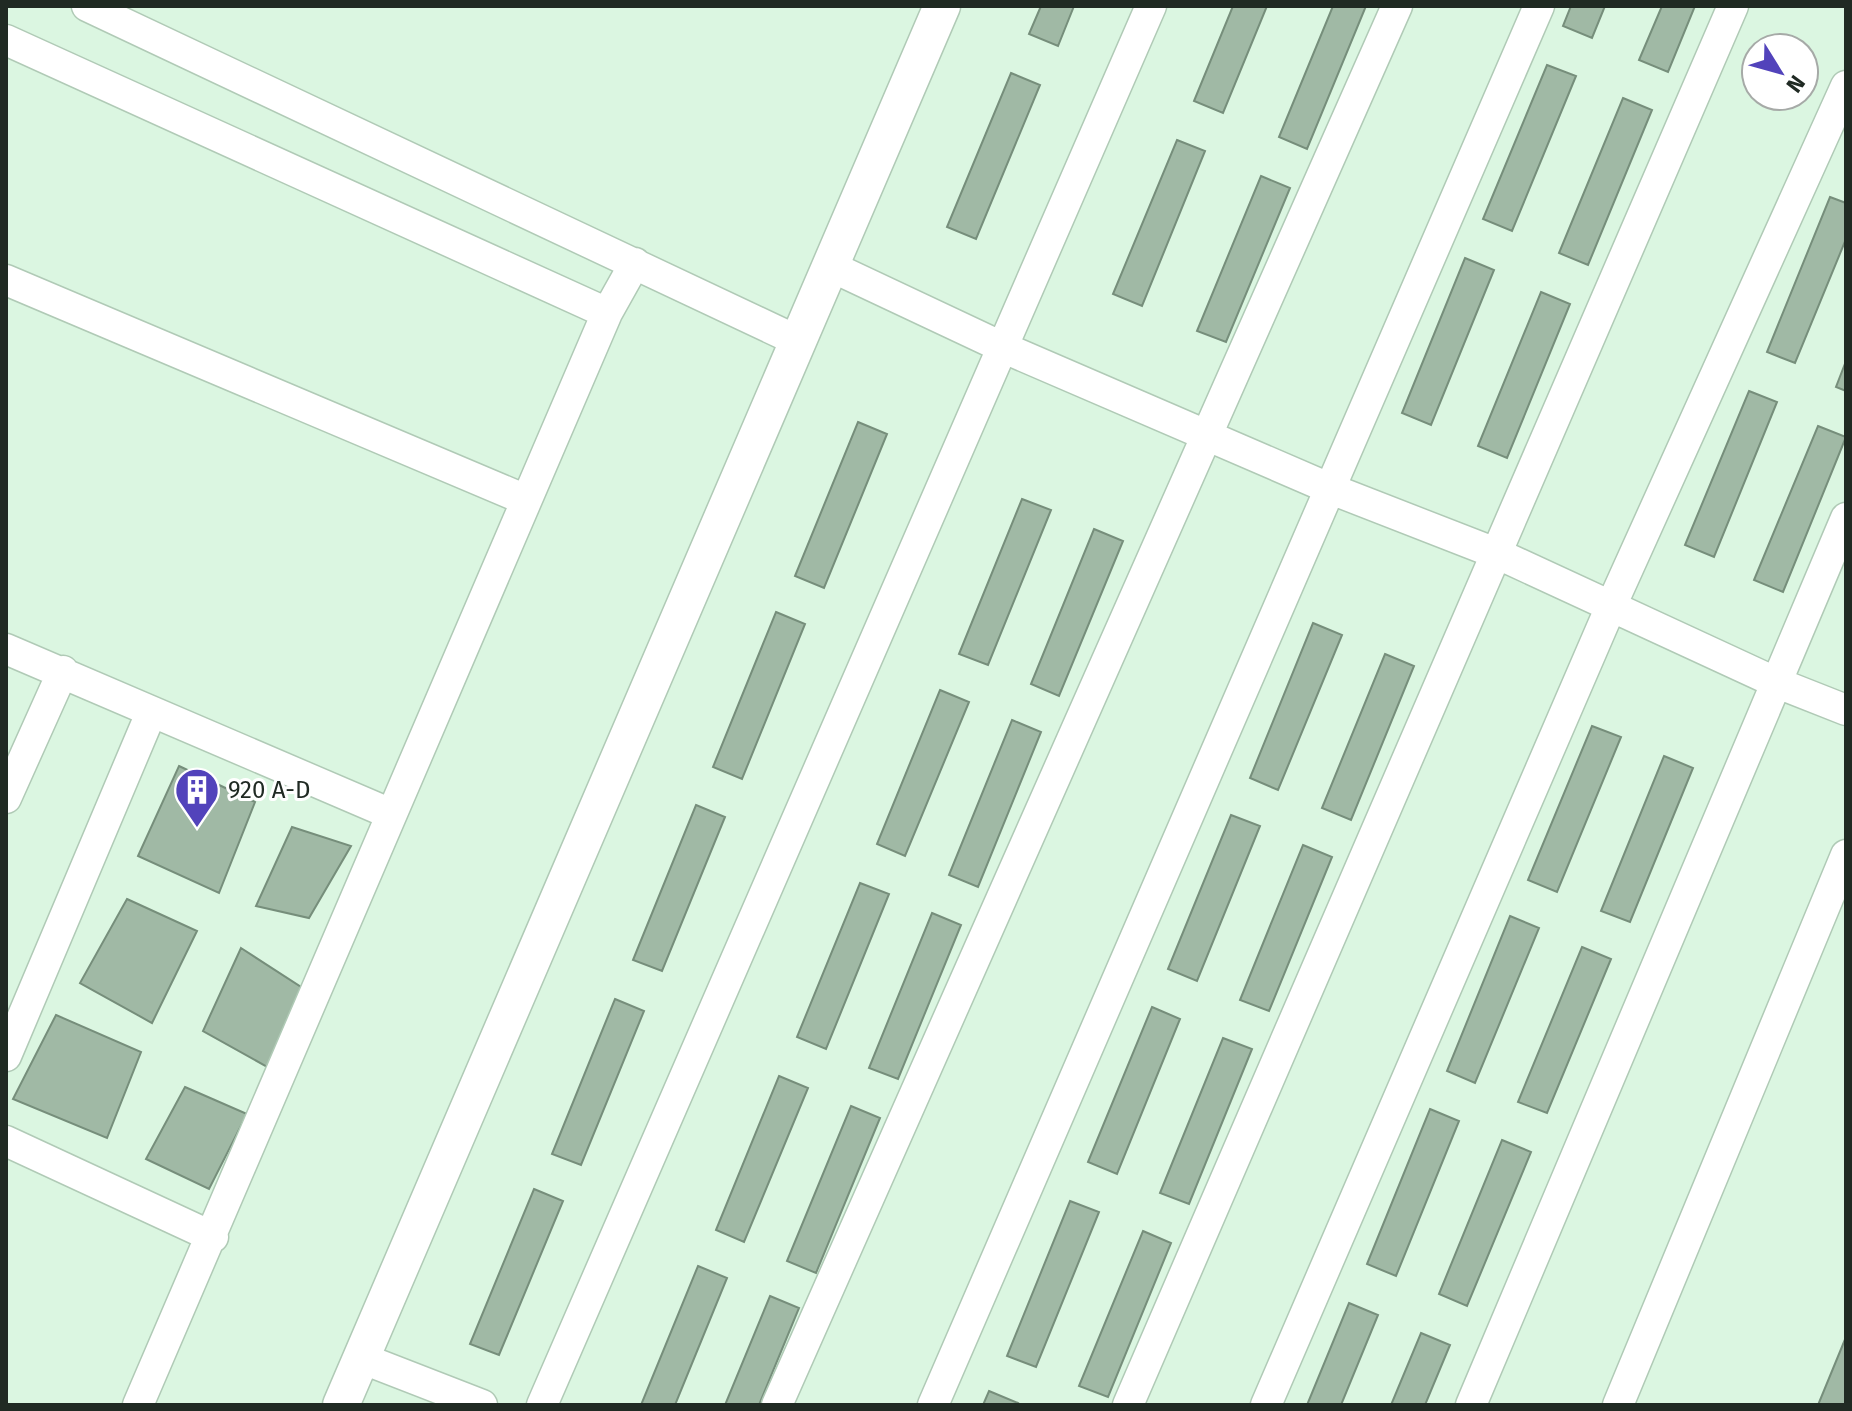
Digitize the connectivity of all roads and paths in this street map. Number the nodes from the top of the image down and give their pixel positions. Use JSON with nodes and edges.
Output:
{"nodes":[{"id":1,"x":87,"y":6,"type":"edge"},
{"id":2,"x":942,"y":6,"type":"edge"},
{"id":3,"x":1151,"y":6,"type":"edge"},
{"id":4,"x":1397,"y":6,"type":"edge"},
{"id":5,"x":1539,"y":6,"type":"edge"},
{"id":6,"x":1733,"y":6,"type":"edge"},
{"id":7,"x":6,"y":40,"type":"edge"},
{"id":8,"x":1846,"y":86,"type":"edge"},
{"id":9,"x":635,"y":263,"type":"junction"},
{"id":10,"x":832,"y":267,"type":"junction"},
{"id":11,"x":6,"y":280,"type":"edge"},
{"id":12,"x":607,"y":313,"type":"junction"},
{"id":13,"x":800,"y":342,"type":"junction"},
{"id":14,"x":1002,"y":347,"type":"junction"},
{"id":15,"x":1209,"y":436,"type":"junction"},
{"id":16,"x":1331,"y":489,"type":"junction"},
{"id":17,"x":526,"y":500,"type":"junction"},
{"id":18,"x":1846,"y":518,"type":"edge"},
{"id":19,"x":1498,"y":554,"type":"junction"},
{"id":20,"x":1612,"y":604,"type":"junction"},
{"id":21,"x":6,"y":649,"type":"edge"},
{"id":22,"x":63,"y":671,"type":"junction"},
{"id":23,"x":1775,"y":682,"type":"junction"},
{"id":24,"x":1846,"y":710,"type":"edge"},
{"id":25,"x":151,"y":713,"type":"junction"},
{"id":26,"x":6,"y":798,"type":"edge"},
{"id":27,"x":391,"y":814,"type":"junction"},
{"id":28,"x":1846,"y":855,"type":"edge"},
{"id":29,"x":6,"y":1056,"type":"edge"},
{"id":30,"x":6,"y":1141,"type":"edge"},
{"id":31,"x":213,"y":1237,"type":"junction"},
{"id":32,"x":361,"y":1358,"type":"junction"},
{"id":33,"x":138,"y":1405,"type":"edge"},
{"id":34,"x":341,"y":1405,"type":"edge"},
{"id":35,"x":482,"y":1405,"type":"edge"},
{"id":36,"x":542,"y":1405,"type":"edge"},
{"id":37,"x":777,"y":1405,"type":"edge"},
{"id":38,"x":933,"y":1405,"type":"edge"},
{"id":39,"x":1128,"y":1405,"type":"edge"},
{"id":40,"x":1266,"y":1405,"type":"edge"},
{"id":41,"x":1471,"y":1405,"type":"edge"},
{"id":42,"x":1618,"y":1405,"type":"edge"}],
"edges":[{"from":1,"to":9,"type":"street"},
{"from":2,"to":10,"type":"street"},
{"from":3,"to":14,"type":"street"},
{"from":4,"to":15,"type":"street"},
{"from":5,"to":16,"type":"street"},
{"from":6,"to":19,"type":"street"},
{"from":7,"to":12,"type":"street"},
{"from":8,"to":20,"type":"street"},
{"from":9,"to":12,"type":"street"},
{"from":9,"to":13,"type":"street"},
{"from":10,"to":13,"type":"street"},
{"from":10,"to":14,"type":"street"},
{"from":11,"to":17,"type":"street"},
{"from":12,"to":17,"type":"street"},
{"from":13,"to":32,"type":"street"},
{"from":14,"to":15,"type":"street"},
{"from":14,"to":36,"type":"street"},
{"from":15,"to":16,"type":"street"},
{"from":15,"to":37,"type":"street"},
{"from":16,"to":19,"type":"street"},
{"from":16,"to":38,"type":"street"},
{"from":17,"to":27,"type":"street"},
{"from":18,"to":23,"type":"street"},
{"from":19,"to":20,"type":"street"},
{"from":19,"to":39,"type":"street"},
{"from":20,"to":23,"type":"street"},
{"from":20,"to":40,"type":"street"},
{"from":21,"to":22,"type":"street"},
{"from":22,"to":25,"type":"street"},
{"from":22,"to":26,"type":"street"},
{"from":23,"to":24,"type":"street"},
{"from":23,"to":41,"type":"street"},
{"from":25,"to":27,"type":"street"},
{"from":25,"to":29,"type":"street"},
{"from":27,"to":31,"type":"street"},
{"from":28,"to":42,"type":"street"},
{"from":30,"to":31,"type":"street"},
{"from":31,"to":33,"type":"street"},
{"from":32,"to":34,"type":"street"},
{"from":32,"to":35,"type":"street"}]}
